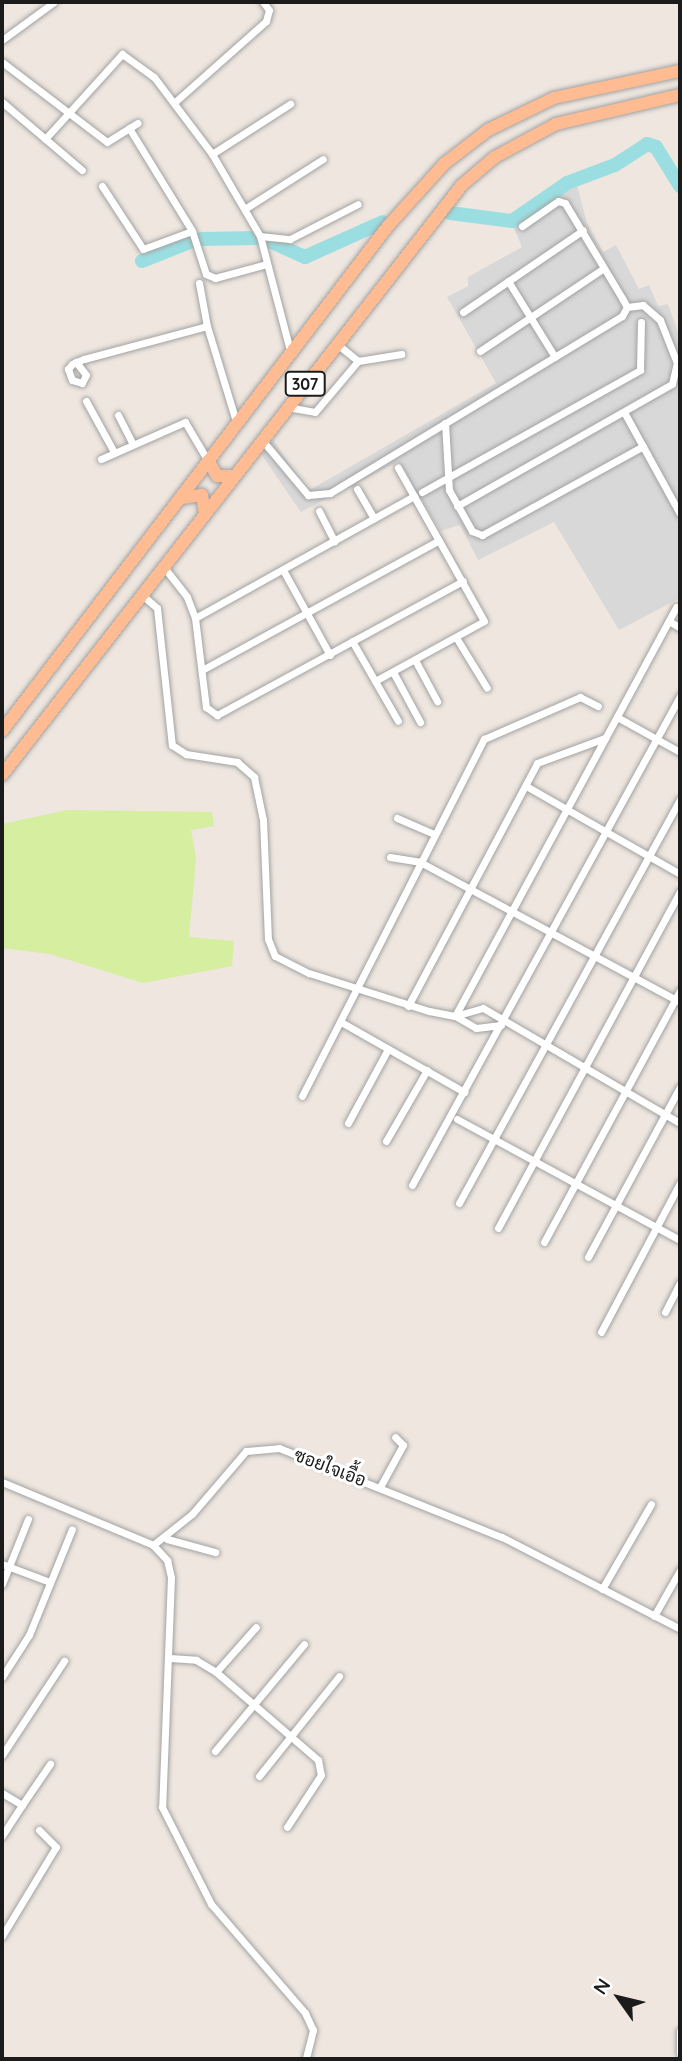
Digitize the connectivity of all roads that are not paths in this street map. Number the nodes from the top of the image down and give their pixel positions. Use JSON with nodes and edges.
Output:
{"nodes":[{"id":1,"x":54,"y":2,"type":"edge"},
{"id":2,"x":263,"y":2,"type":"edge"},
{"id":3,"x":2,"y":40,"type":"edge"},
{"id":4,"x":2,"y":62,"type":"edge"},
{"id":5,"x":680,"y":71,"type":"edge"},
{"id":6,"x":680,"y":95,"type":"edge"},
{"id":7,"x":176,"y":101,"type":"junction"},
{"id":8,"x":2,"y":102,"type":"edge"},
{"id":9,"x":290,"y":104,"type":"dead end"},
{"id":10,"x":69,"y":112,"type":"junction"},
{"id":11,"x":138,"y":122,"type":"dead end"},
{"id":12,"x":130,"y":128,"type":"junction"},
{"id":13,"x":45,"y":139,"type":"junction"},
{"id":14,"x":212,"y":154,"type":"junction"},
{"id":15,"x":323,"y":159,"type":"dead end"},
{"id":16,"x":82,"y":170,"type":"dead end"},
{"id":17,"x":103,"y":186,"type":"dead end"},
{"id":18,"x":358,"y":204,"type":"dead end"},
{"id":19,"x":246,"y":208,"type":"junction"},
{"id":20,"x":522,"y":226,"type":"dead end"},
{"id":21,"x":192,"y":230,"type":"junction"},
{"id":22,"x":583,"y":230,"type":"junction"},
{"id":23,"x":260,"y":236,"type":"junction"},
{"id":24,"x":267,"y":264,"type":"junction"},
{"id":25,"x":604,"y":268,"type":"junction"},
{"id":26,"x":508,"y":281,"type":"junction"},
{"id":27,"x":199,"y":283,"type":"dead end"},
{"id":28,"x":627,"y":307,"type":"junction"},
{"id":29,"x":463,"y":312,"type":"dead end"},
{"id":30,"x":530,"y":317,"type":"junction"},
{"id":31,"x":641,"y":322,"type":"dead end"},
{"id":32,"x":207,"y":326,"type":"junction"},
{"id":33,"x":337,"y":343,"type":"junction"},
{"id":34,"x":480,"y":351,"type":"dead end"},
{"id":35,"x":401,"y":354,"type":"dead end"},
{"id":36,"x":291,"y":355,"type":"junction"},
{"id":37,"x":555,"y":357,"type":"junction"},
{"id":38,"x":359,"y":361,"type":"junction"},
{"id":39,"x":76,"y":362,"type":"dead end"},
{"id":40,"x":86,"y":401,"type":"dead end"},
{"id":41,"x":287,"y":407,"type":"junction"},
{"id":42,"x":624,"y":412,"type":"junction"},
{"id":43,"x":118,"y":415,"type":"dead end"},
{"id":44,"x":445,"y":423,"type":"junction"},
{"id":45,"x":237,"y":425,"type":"junction"},
{"id":46,"x":262,"y":440,"type":"junction"},
{"id":47,"x":132,"y":443,"type":"junction"},
{"id":48,"x":643,"y":446,"type":"junction"},
{"id":49,"x":114,"y":452,"type":"junction"},
{"id":50,"x":102,"y":459,"type":"dead end"},
{"id":51,"x":209,"y":462,"type":"junction"},
{"id":52,"x":398,"y":468,"type":"dead end"},
{"id":53,"x":234,"y":476,"type":"junction"},
{"id":54,"x":446,"y":478,"type":"junction"},
{"id":55,"x":357,"y":489,"type":"dead end"},
{"id":56,"x":418,"y":494,"type":"junction"},
{"id":57,"x":182,"y":498,"type":"junction"},
{"id":58,"x":457,"y":506,"type":"junction"},
{"id":59,"x":319,"y":511,"type":"dead end"},
{"id":60,"x":205,"y":513,"type":"junction"},
{"id":61,"x":680,"y":514,"type":"edge"},
{"id":62,"x":374,"y":519,"type":"junction"},
{"id":63,"x":439,"y":540,"type":"junction"},
{"id":64,"x":334,"y":541,"type":"junction"},
{"id":65,"x":163,"y":565,"type":"junction"},
{"id":66,"x":283,"y":570,"type":"junction"},
{"id":67,"x":463,"y":581,"type":"junction"},
{"id":68,"x":141,"y":594,"type":"junction"},
{"id":69,"x":676,"y":607,"type":"dead end"},
{"id":70,"x":309,"y":615,"type":"junction"},
{"id":71,"x":195,"y":618,"type":"junction"},
{"id":72,"x":668,"y":621,"type":"junction"},
{"id":73,"x":680,"y":628,"type":"edge"},
{"id":74,"x":457,"y":639,"type":"junction"},
{"id":75,"x":352,"y":641,"type":"junction"},
{"id":76,"x":330,"y":655,"type":"junction"},
{"id":77,"x":415,"y":660,"type":"junction"},
{"id":78,"x":202,"y":670,"type":"junction"},
{"id":79,"x":393,"y":672,"type":"junction"},
{"id":80,"x":375,"y":681,"type":"junction"},
{"id":81,"x":487,"y":688,"type":"dead end"},
{"id":82,"x":680,"y":696,"type":"edge"},
{"id":83,"x":437,"y":701,"type":"dead end"},
{"id":84,"x":598,"y":706,"type":"dead end"},
{"id":85,"x":617,"y":717,"type":"junction"},
{"id":86,"x":398,"y":721,"type":"dead end"},
{"id":87,"x":420,"y":722,"type":"dead end"},
{"id":88,"x":2,"y":731,"type":"edge"},
{"id":89,"x":605,"y":738,"type":"junction"},
{"id":90,"x":657,"y":738,"type":"junction"},
{"id":91,"x":680,"y":752,"type":"edge"},
{"id":92,"x":2,"y":775,"type":"edge"},
{"id":93,"x":526,"y":786,"type":"junction"},
{"id":94,"x":680,"y":799,"type":"edge"},
{"id":95,"x":566,"y":809,"type":"junction"},
{"id":96,"x":397,"y":818,"type":"dead end"},
{"id":97,"x":607,"y":832,"type":"junction"},
{"id":98,"x":434,"y":834,"type":"junction"},
{"id":99,"x":647,"y":856,"type":"junction"},
{"id":100,"x":390,"y":857,"type":"dead end"},
{"id":101,"x":420,"y":862,"type":"junction"},
{"id":102,"x":680,"y":874,"type":"edge"},
{"id":103,"x":470,"y":888,"type":"junction"},
{"id":104,"x":680,"y":892,"type":"edge"},
{"id":105,"x":512,"y":909,"type":"junction"},
{"id":106,"x":552,"y":931,"type":"junction"},
{"id":107,"x":593,"y":954,"type":"junction"},
{"id":108,"x":634,"y":976,"type":"junction"},
{"id":109,"x":357,"y":989,"type":"junction"},
{"id":110,"x":680,"y":990,"type":"edge"},
{"id":111,"x":678,"y":1000,"type":"edge"},
{"id":112,"x":408,"y":1006,"type":"junction"},
{"id":113,"x":456,"y":1016,"type":"junction"},
{"id":114,"x":341,"y":1023,"type":"junction"},
{"id":115,"x":503,"y":1023,"type":"junction"},
{"id":116,"x":544,"y":1046,"type":"junction"},
{"id":117,"x":388,"y":1049,"type":"junction"},
{"id":118,"x":584,"y":1069,"type":"junction"},
{"id":119,"x":427,"y":1070,"type":"junction"},
{"id":120,"x":680,"y":1087,"type":"edge"},
{"id":121,"x":624,"y":1091,"type":"junction"},
{"id":122,"x":464,"y":1092,"type":"junction"},
{"id":123,"x":302,"y":1096,"type":"dead end"},
{"id":124,"x":665,"y":1115,"type":"junction"},
{"id":125,"x":457,"y":1119,"type":"dead end"},
{"id":126,"x":348,"y":1123,"type":"dead end"},
{"id":127,"x":680,"y":1123,"type":"edge"},
{"id":128,"x":494,"y":1138,"type":"junction"},
{"id":129,"x":386,"y":1141,"type":"dead end"},
{"id":130,"x":535,"y":1160,"type":"junction"},
{"id":131,"x":576,"y":1182,"type":"junction"},
{"id":132,"x":680,"y":1183,"type":"edge"},
{"id":133,"x":412,"y":1185,"type":"dead end"},
{"id":134,"x":459,"y":1203,"type":"dead end"},
{"id":135,"x":616,"y":1204,"type":"junction"},
{"id":136,"x":656,"y":1226,"type":"junction"},
{"id":137,"x":498,"y":1228,"type":"dead end"},
{"id":138,"x":680,"y":1240,"type":"edge"},
{"id":139,"x":544,"y":1242,"type":"dead end"},
{"id":140,"x":588,"y":1257,"type":"dead end"},
{"id":141,"x":680,"y":1283,"type":"edge"},
{"id":142,"x":665,"y":1312,"type":"dead end"},
{"id":143,"x":601,"y":1332,"type":"dead end"},
{"id":144,"x":395,"y":1437,"type":"dead end"},
{"id":145,"x":2,"y":1482,"type":"edge"},
{"id":146,"x":380,"y":1487,"type":"junction"},
{"id":147,"x":651,"y":1504,"type":"dead end"},
{"id":148,"x":28,"y":1519,"type":"dead end"},
{"id":149,"x":72,"y":1529,"type":"dead end"},
{"id":150,"x":167,"y":1539,"type":"junction"},
{"id":151,"x":153,"y":1545,"type":"junction"},
{"id":152,"x":215,"y":1552,"type":"dead end"},
{"id":153,"x":5,"y":1566,"type":"edge"},
{"id":154,"x":680,"y":1570,"type":"edge"},
{"id":155,"x":50,"y":1581,"type":"junction"},
{"id":156,"x":2,"y":1584,"type":"edge"},
{"id":157,"x":602,"y":1589,"type":"junction"},
{"id":158,"x":654,"y":1616,"type":"junction"},
{"id":159,"x":256,"y":1627,"type":"dead end"},
{"id":160,"x":680,"y":1629,"type":"edge"},
{"id":161,"x":304,"y":1644,"type":"dead end"},
{"id":162,"x":170,"y":1658,"type":"junction"},
{"id":163,"x":64,"y":1661,"type":"dead end"},
{"id":164,"x":216,"y":1672,"type":"junction"},
{"id":165,"x":340,"y":1676,"type":"dead end"},
{"id":166,"x":2,"y":1677,"type":"edge"},
{"id":167,"x":254,"y":1704,"type":"junction"},
{"id":168,"x":292,"y":1736,"type":"junction"},
{"id":169,"x":215,"y":1751,"type":"dead end"},
{"id":170,"x":2,"y":1755,"type":"edge"},
{"id":171,"x":50,"y":1764,"type":"dead end"},
{"id":172,"x":259,"y":1776,"type":"dead end"},
{"id":173,"x":2,"y":1793,"type":"edge"},
{"id":174,"x":22,"y":1805,"type":"junction"},
{"id":175,"x":287,"y":1827,"type":"dead end"},
{"id":176,"x":39,"y":1830,"type":"dead end"},
{"id":177,"x":2,"y":1836,"type":"edge"},
{"id":178,"x":2,"y":1936,"type":"edge"},
{"id":179,"x":680,"y":2031,"type":"edge"},
{"id":180,"x":680,"y":2053,"type":"edge"},
{"id":181,"x":306,"y":2059,"type":"edge"}],
"edges":[{"from":1,"to":3,"type":"street"},
{"from":2,"to":7,"type":"street"},
{"from":4,"to":10,"type":"street"},
{"from":5,"to":36,"type":"main road","number":"307"},
{"from":6,"to":33,"type":"main road","number":"307"},
{"from":7,"to":10,"type":"street"},
{"from":7,"to":14,"type":"street"},
{"from":8,"to":13,"type":"street"},
{"from":9,"to":14,"type":"street"},
{"from":10,"to":12,"type":"street"},
{"from":10,"to":13,"type":"street"},
{"from":11,"to":12,"type":"street"},
{"from":12,"to":21,"type":"street"},
{"from":13,"to":16,"type":"street"},
{"from":14,"to":19,"type":"street"},
{"from":15,"to":19,"type":"street"},
{"from":17,"to":21,"type":"street"},
{"from":18,"to":23,"type":"street"},
{"from":19,"to":23,"type":"street"},
{"from":20,"to":22,"type":"street"},
{"from":21,"to":24,"type":"street"},
{"from":22,"to":25,"type":"street"},
{"from":22,"to":26,"type":"street"},
{"from":23,"to":24,"type":"street"},
{"from":24,"to":36,"type":"street"},
{"from":25,"to":28,"type":"street"},
{"from":25,"to":30,"type":"street"},
{"from":26,"to":29,"type":"street"},
{"from":26,"to":30,"type":"street"},
{"from":27,"to":32,"type":"street"},
{"from":28,"to":37,"type":"street"},
{"from":28,"to":42,"type":"street"},
{"from":30,"to":34,"type":"street"},
{"from":30,"to":37,"type":"street"},
{"from":31,"to":54,"type":"street"},
{"from":32,"to":39,"type":"street"},
{"from":32,"to":45,"type":"street"},
{"from":33,"to":38,"type":"street"},
{"from":33,"to":41,"type":"main road","number":"307"},
{"from":35,"to":38,"type":"street"},
{"from":36,"to":45,"type":"main road","number":"307"},
{"from":37,"to":44,"type":"street"},
{"from":38,"to":41,"type":"street"},
{"from":40,"to":49,"type":"street"},
{"from":41,"to":46,"type":"main road","number":"307"},
{"from":42,"to":48,"type":"street"},
{"from":42,"to":58,"type":"street"},
{"from":43,"to":47,"type":"street"},
{"from":44,"to":46,"type":"street"},
{"from":44,"to":54,"type":"street"},
{"from":45,"to":51,"type":"main road","number":"307"},
{"from":46,"to":53,"type":"main road","number":"307"},
{"from":47,"to":49,"type":"street"},
{"from":47,"to":51,"type":"street"},
{"from":48,"to":58,"type":"street"},
{"from":48,"to":61,"type":"street"},
{"from":49,"to":50,"type":"street"},
{"from":51,"to":53,"type":"main road"},
{"from":51,"to":57,"type":"main road","number":"307"},
{"from":52,"to":56,"type":"street"},
{"from":53,"to":60,"type":"main road","number":"307"},
{"from":54,"to":56,"type":"street"},
{"from":54,"to":58,"type":"street"},
{"from":55,"to":62,"type":"street"},
{"from":56,"to":62,"type":"street"},
{"from":56,"to":63,"type":"street"},
{"from":57,"to":60,"type":"main road"},
{"from":57,"to":88,"type":"main road","number":"307"},
{"from":59,"to":64,"type":"street"},
{"from":60,"to":65,"type":"main road","number":"307"},
{"from":62,"to":64,"type":"street"},
{"from":63,"to":67,"type":"street"},
{"from":63,"to":70,"type":"street"},
{"from":64,"to":66,"type":"street"},
{"from":65,"to":68,"type":"main road","number":"307"},
{"from":65,"to":71,"type":"street"},
{"from":66,"to":70,"type":"street"},
{"from":66,"to":71,"type":"street"},
{"from":67,"to":74,"type":"street"},
{"from":67,"to":75,"type":"street"},
{"from":68,"to":92,"type":"main road","number":"307"},
{"from":68,"to":109,"type":"street"},
{"from":69,"to":72,"type":"street"},
{"from":70,"to":76,"type":"street"},
{"from":70,"to":78,"type":"street"},
{"from":71,"to":78,"type":"street"},
{"from":72,"to":73,"type":"street"},
{"from":72,"to":85,"type":"street"},
{"from":74,"to":77,"type":"street"},
{"from":74,"to":81,"type":"street"},
{"from":75,"to":76,"type":"street"},
{"from":75,"to":80,"type":"street"},
{"from":76,"to":78,"type":"street"},
{"from":77,"to":79,"type":"street"},
{"from":77,"to":83,"type":"street"},
{"from":79,"to":80,"type":"street"},
{"from":79,"to":87,"type":"street"},
{"from":80,"to":86,"type":"street"},
{"from":82,"to":90,"type":"street"},
{"from":84,"to":98,"type":"street"},
{"from":85,"to":89,"type":"street"},
{"from":85,"to":90,"type":"street"},
{"from":89,"to":93,"type":"street"},
{"from":89,"to":95,"type":"street"},
{"from":90,"to":91,"type":"street"},
{"from":90,"to":97,"type":"street"},
{"from":93,"to":95,"type":"street"},
{"from":93,"to":103,"type":"street"},
{"from":94,"to":99,"type":"street"},
{"from":95,"to":97,"type":"street"},
{"from":95,"to":105,"type":"street"},
{"from":96,"to":98,"type":"street"},
{"from":97,"to":99,"type":"street"},
{"from":97,"to":106,"type":"street"},
{"from":98,"to":101,"type":"street"},
{"from":99,"to":102,"type":"street"},
{"from":99,"to":107,"type":"street"},
{"from":100,"to":101,"type":"street"},
{"from":101,"to":103,"type":"street"},
{"from":101,"to":109,"type":"street"},
{"from":103,"to":105,"type":"street"},
{"from":103,"to":112,"type":"street"},
{"from":104,"to":108,"type":"street"},
{"from":105,"to":106,"type":"street"},
{"from":105,"to":113,"type":"street"},
{"from":106,"to":107,"type":"street"},
{"from":106,"to":115,"type":"street"},
{"from":107,"to":108,"type":"street"},
{"from":107,"to":116,"type":"street"},
{"from":108,"to":111,"type":"street"},
{"from":108,"to":118,"type":"street"},
{"from":109,"to":112,"type":"street"},
{"from":109,"to":114,"type":"street"},
{"from":110,"to":111,"type":"street"},
{"from":111,"to":121,"type":"street"},
{"from":112,"to":113,"type":"street"},
{"from":113,"to":115,"type":"street"},
{"from":113,"to":115,"type":"street"},
{"from":114,"to":117,"type":"street"},
{"from":114,"to":123,"type":"street"},
{"from":115,"to":116,"type":"street"},
{"from":115,"to":122,"type":"street"},
{"from":116,"to":118,"type":"street"},
{"from":116,"to":128,"type":"street"},
{"from":117,"to":119,"type":"street"},
{"from":117,"to":126,"type":"street"},
{"from":118,"to":121,"type":"street"},
{"from":118,"to":130,"type":"street"},
{"from":119,"to":122,"type":"street"},
{"from":119,"to":129,"type":"street"},
{"from":120,"to":124,"type":"street"},
{"from":121,"to":124,"type":"street"},
{"from":121,"to":131,"type":"street"},
{"from":122,"to":133,"type":"street"},
{"from":124,"to":127,"type":"street"},
{"from":124,"to":135,"type":"street"},
{"from":125,"to":128,"type":"street"},
{"from":128,"to":130,"type":"street"},
{"from":128,"to":134,"type":"street"},
{"from":130,"to":131,"type":"street"},
{"from":130,"to":137,"type":"street"},
{"from":131,"to":135,"type":"street"},
{"from":131,"to":139,"type":"street"},
{"from":132,"to":136,"type":"street"},
{"from":135,"to":136,"type":"street"},
{"from":135,"to":140,"type":"street"},
{"from":136,"to":138,"type":"street"},
{"from":136,"to":143,"type":"street"},
{"from":141,"to":142,"type":"street"},
{"from":144,"to":146,"type":"street"},
{"from":145,"to":151,"type":"street"},
{"from":146,"to":150,"type":"street","name":"ซอยใจเอื้อ"},
{"from":146,"to":157,"type":"street","name":"ซอยใจเอื้อ"},
{"from":147,"to":157,"type":"street"},
{"from":148,"to":153,"type":"street"},
{"from":149,"to":155,"type":"street"},
{"from":150,"to":151,"type":"street","name":"ซอยใจเอื้อ"},
{"from":150,"to":152,"type":"street"},
{"from":151,"to":162,"type":"street"},
{"from":153,"to":155,"type":"street"},
{"from":153,"to":156,"type":"street"},
{"from":154,"to":158,"type":"street"},
{"from":155,"to":166,"type":"street"},
{"from":157,"to":158,"type":"street","name":"ซอยใจเอื้อ"},
{"from":158,"to":160,"type":"street","name":"ซอยใจเอื้อ"},
{"from":159,"to":164,"type":"street"},
{"from":161,"to":167,"type":"street"},
{"from":162,"to":164,"type":"street"},
{"from":162,"to":181,"type":"street"},
{"from":163,"to":170,"type":"street"},
{"from":164,"to":167,"type":"street"},
{"from":165,"to":168,"type":"street"},
{"from":167,"to":168,"type":"street"},
{"from":167,"to":169,"type":"street"},
{"from":168,"to":172,"type":"street"},
{"from":168,"to":175,"type":"street"},
{"from":171,"to":174,"type":"street"},
{"from":173,"to":174,"type":"street"},
{"from":174,"to":177,"type":"street"},
{"from":176,"to":178,"type":"street"},
{"from":179,"to":180,"type":"street"}]}
